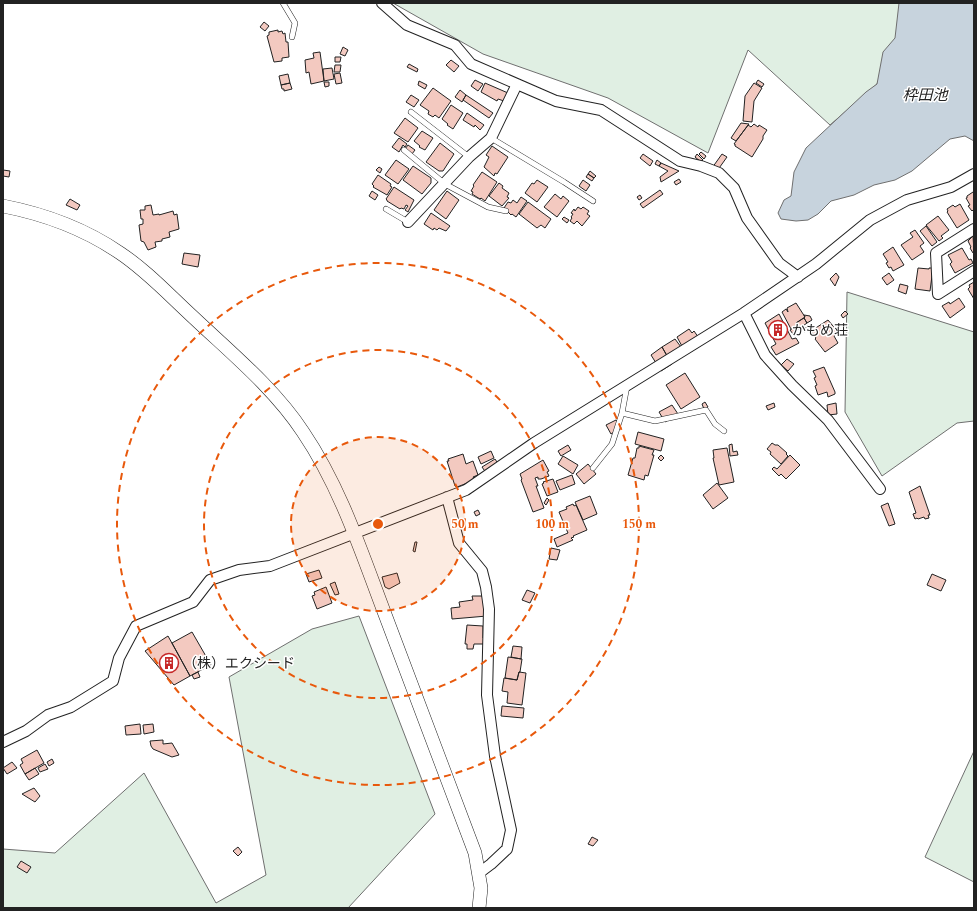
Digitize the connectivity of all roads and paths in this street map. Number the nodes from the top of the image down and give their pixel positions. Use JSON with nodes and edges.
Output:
{"nodes":[{"id":1,"x":283,"y":3,"type":"edge"},
{"id":2,"x":382,"y":3,"type":"edge"},
{"id":3,"x":292,"y":37,"type":"dead end"},
{"id":4,"x":517,"y":84,"type":"junction"},
{"id":5,"x":411,"y":112,"type":"dead end"},
{"id":6,"x":492,"y":138,"type":"junction"},
{"id":7,"x":404,"y":150,"type":"dead end"},
{"id":8,"x":469,"y":157,"type":"junction"},
{"id":9,"x":974,"y":174,"type":"edge"},
{"id":10,"x":445,"y":184,"type":"junction"},
{"id":11,"x":593,"y":201,"type":"dead end"},
{"id":12,"x":3,"y":206,"type":"edge"},
{"id":13,"x":386,"y":209,"type":"dead end"},
{"id":14,"x":506,"y":212,"type":"dead end"},
{"id":15,"x":408,"y":222,"type":"joint"},
{"id":16,"x":974,"y":229,"type":"edge"},
{"id":17,"x":974,"y":271,"type":"edge"},
{"id":18,"x":798,"y":277,"type":"junction"},
{"id":19,"x":744,"y":314,"type":"junction"},
{"id":20,"x":627,"y":386,"type":"junction"},
{"id":21,"x":622,"y":413,"type":"junction"},
{"id":22,"x":724,"y":431,"type":"dead end"},
{"id":23,"x":593,"y":468,"type":"dead end"},
{"id":24,"x":880,"y":489,"type":"dead end"},
{"id":25,"x":446,"y":497,"type":"junction"},
{"id":26,"x":354,"y":533,"type":"junction"},
{"id":27,"x":3,"y":742,"type":"edge"},
{"id":28,"x":479,"y":873,"type":"junction"},
{"id":29,"x":479,"y":908,"type":"edge"}],
"edges":[{"from":1,"to":3,"type":"lane"},
{"from":2,"to":4,"type":"street"},
{"from":4,"to":6,"type":"street"},
{"from":4,"to":18,"type":"street"},
{"from":5,"to":8,"type":"lane"},
{"from":6,"to":8,"type":"street"},
{"from":6,"to":11,"type":"lane"},
{"from":7,"to":10,"type":"lane"},
{"from":8,"to":10,"type":"street"},
{"from":9,"to":18,"type":"street"},
{"from":10,"to":14,"type":"lane"},
{"from":10,"to":15,"type":"street"},
{"from":12,"to":26,"type":"street"},
{"from":13,"to":15,"type":"lane"},
{"from":16,"to":17,"type":"street"},
{"from":18,"to":19,"type":"street"},
{"from":19,"to":20,"type":"street"},
{"from":19,"to":24,"type":"street"},
{"from":20,"to":21,"type":"lane"},
{"from":20,"to":25,"type":"street"},
{"from":21,"to":22,"type":"lane"},
{"from":21,"to":23,"type":"lane"},
{"from":25,"to":26,"type":"street"},
{"from":25,"to":28,"type":"street"},
{"from":26,"to":27,"type":"street"},
{"from":26,"to":28,"type":"street"},
{"from":28,"to":29,"type":"street"}]}
